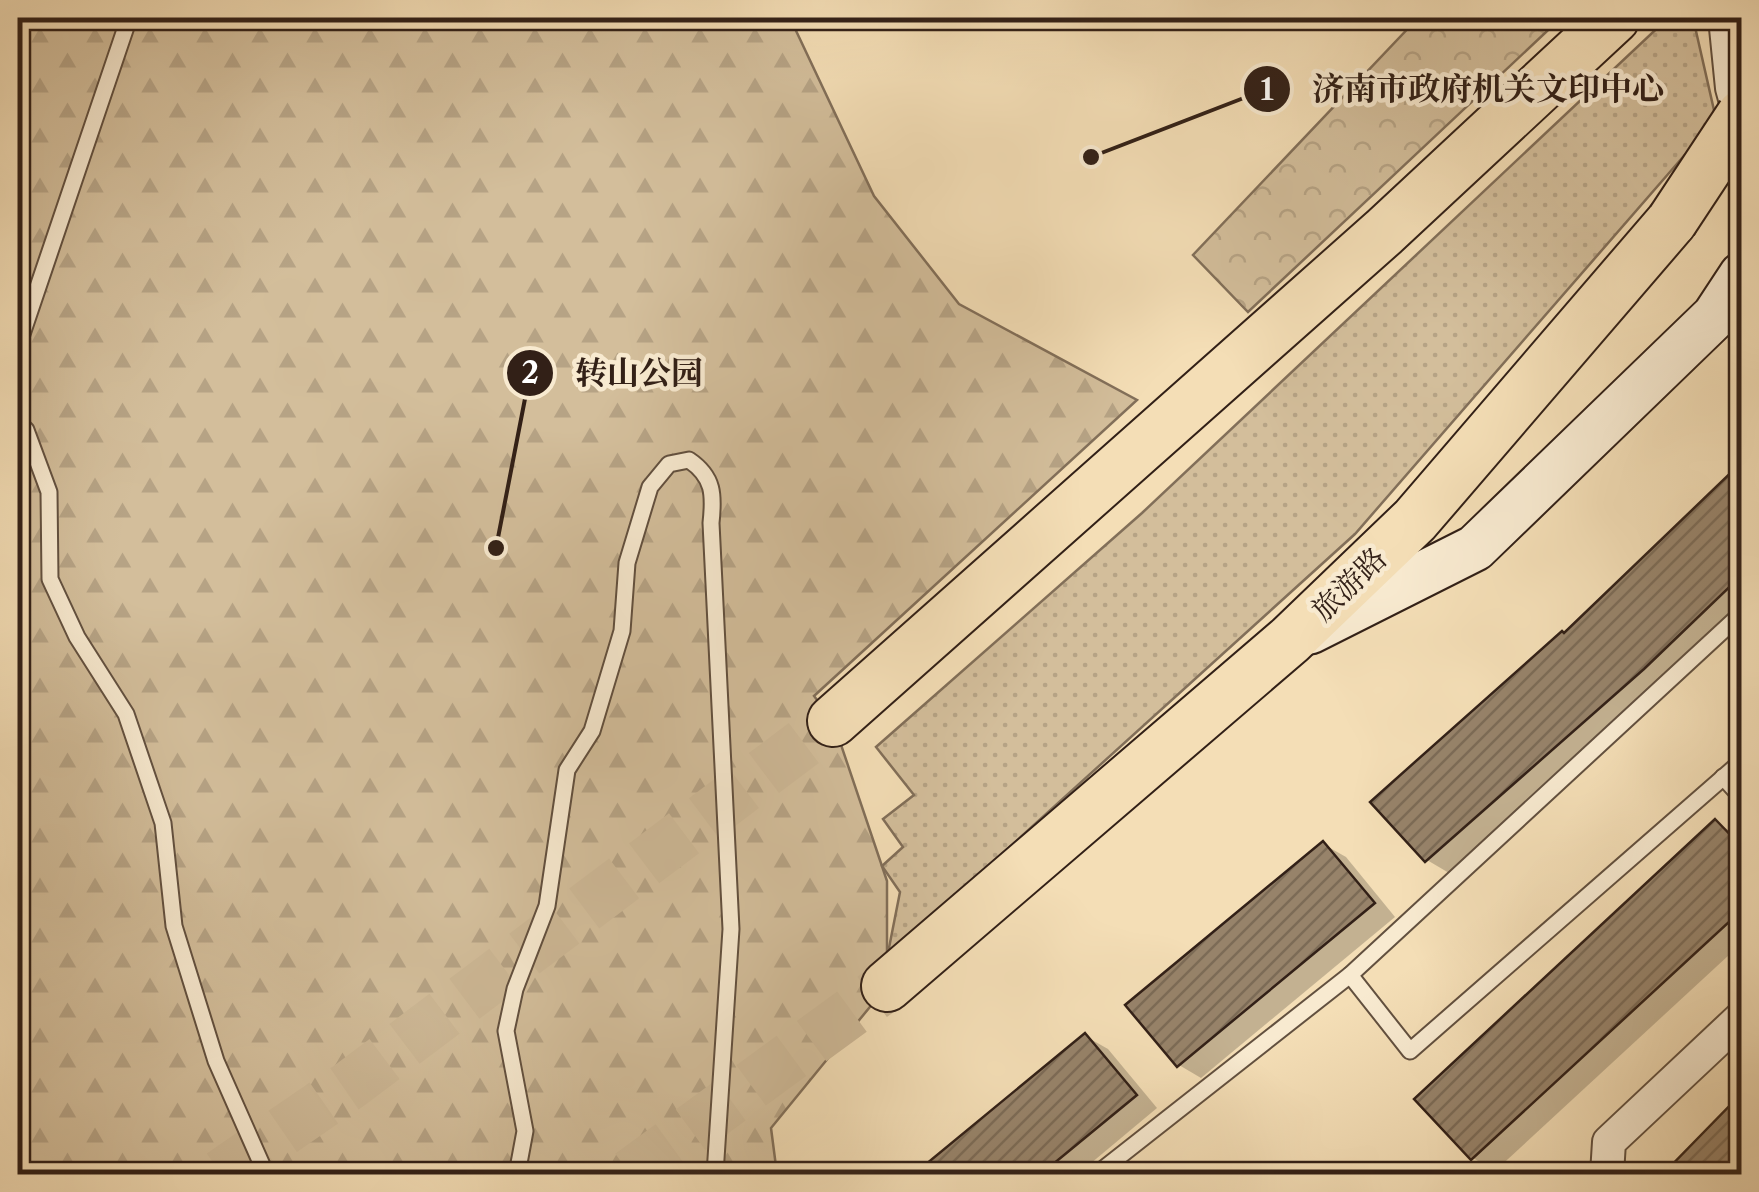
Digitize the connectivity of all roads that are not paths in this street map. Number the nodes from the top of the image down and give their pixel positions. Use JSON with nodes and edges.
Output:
{"nodes":[{"id":1,"x":128,"y":18,"type":"edge"},
{"id":2,"x":1614,"y":18,"type":"edge"},
{"id":3,"x":1725,"y":18,"type":"edge"},
{"id":4,"x":1742,"y":115,"type":"edge"},
{"id":5,"x":1742,"y":124,"type":"edge"},
{"id":6,"x":1738,"y":287,"type":"edge"},
{"id":7,"x":18,"y":346,"type":"edge"},
{"id":8,"x":18,"y":422,"type":"edge"},
{"id":9,"x":1742,"y":614,"type":"edge"},
{"id":10,"x":1290,"y":640,"type":"junction"},
{"id":11,"x":833,"y":721,"type":"tunnel mouth"},
{"id":12,"x":1742,"y":761,"type":"edge"},
{"id":13,"x":1723,"y":778,"type":"junction"},
{"id":14,"x":1742,"y":798,"type":"edge"},
{"id":15,"x":1350,"y":976,"type":"junction"},
{"id":16,"x":887,"y":986,"type":"tunnel mouth"},
{"id":17,"x":1742,"y":1017,"type":"edge"},
{"id":18,"x":266,"y":1174,"type":"edge"},
{"id":19,"x":518,"y":1174,"type":"edge"},
{"id":20,"x":714,"y":1174,"type":"edge"},
{"id":21,"x":1097,"y":1174,"type":"edge"},
{"id":22,"x":1607,"y":1174,"type":"edge"}],
"edges":[{"from":1,"to":7,"type":"lane"},
{"from":2,"to":11,"type":"main road"},
{"from":3,"to":5,"type":"street"},
{"from":4,"to":10,"type":"main road","name":"旅游路","bridge":true},
{"from":6,"to":10,"type":"street"},
{"from":8,"to":18,"type":"lane"},
{"from":9,"to":15,"type":"lane"},
{"from":10,"to":16,"type":"main road","name":"旅游路"},
{"from":12,"to":13,"type":"lane"},
{"from":13,"to":14,"type":"lane"},
{"from":13,"to":15,"type":"lane"},
{"from":15,"to":21,"type":"lane"},
{"from":17,"to":22,"type":"street"},
{"from":19,"to":20,"type":"lane"}]}
